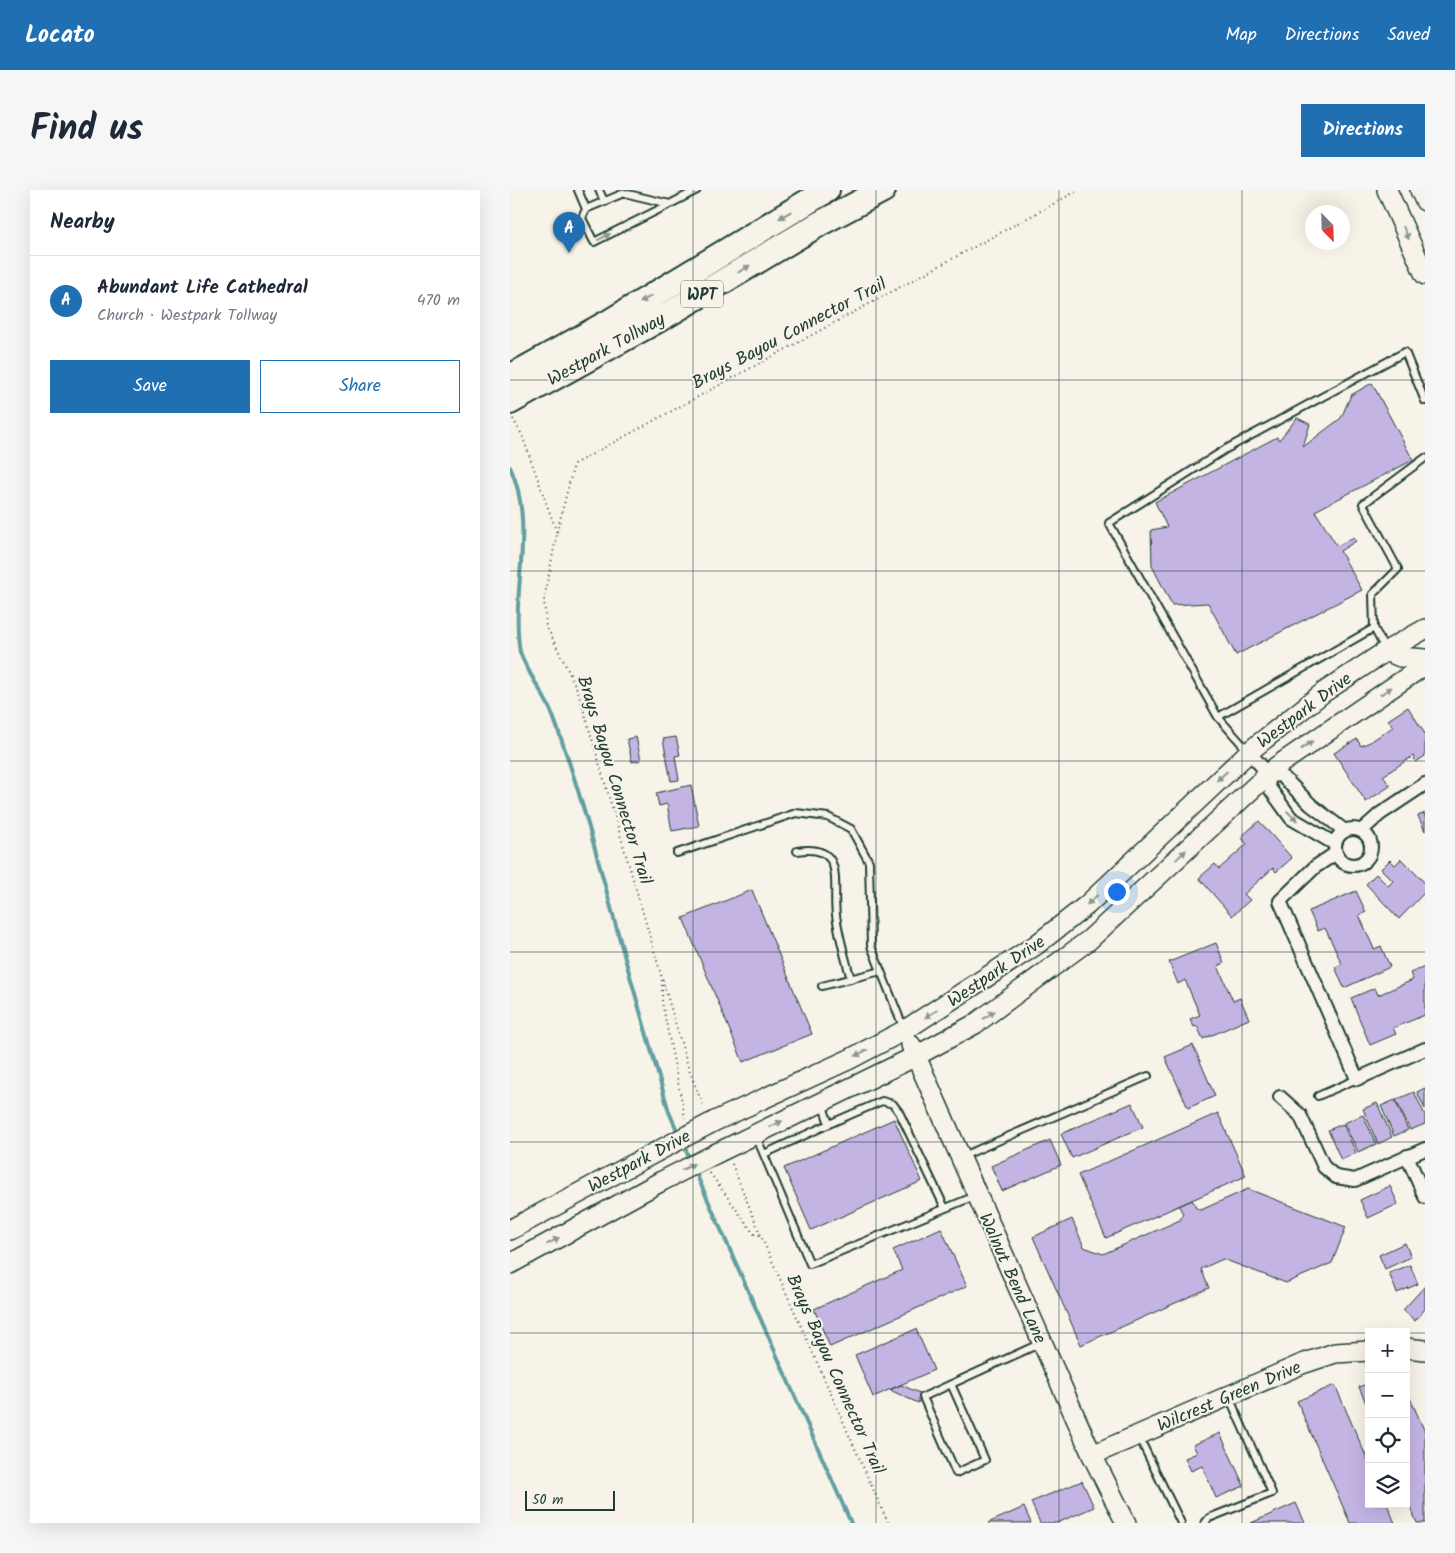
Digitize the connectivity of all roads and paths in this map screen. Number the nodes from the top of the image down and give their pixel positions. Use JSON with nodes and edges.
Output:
{"nodes":[{"id":1,"x":578,"y":190,"type":"edge"},
{"id":2,"x":599,"y":190,"type":"edge"},
{"id":3,"x":697,"y":190,"type":"edge"},
{"id":4,"x":827,"y":190,"type":"edge"},
{"id":5,"x":883,"y":190,"type":"edge"},
{"id":6,"x":1079,"y":190,"type":"edge"},
{"id":7,"x":1387,"y":190,"type":"edge"},
{"id":8,"x":1420,"y":190,"type":"edge"},
{"id":9,"x":623,"y":191,"type":"edge"},
{"id":10,"x":1425,"y":200,"type":"edge"},
{"id":11,"x":604,"y":201,"type":"junction"},
{"id":12,"x":670,"y":204,"type":"junction"},
{"id":13,"x":586,"y":209,"type":"junction"},
{"id":14,"x":1425,"y":275,"type":"edge"},
{"id":15,"x":512,"y":397,"type":"edge"},
{"id":16,"x":1425,"y":401,"type":"edge"},
{"id":17,"x":1425,"y":458,"type":"edge"},
{"id":18,"x":557,"y":533,"type":"junction"},
{"id":19,"x":1374,"y":628,"type":"junction"},
{"id":20,"x":1425,"y":629,"type":"edge"},
{"id":21,"x":1386,"y":651,"type":"junction"},
{"id":22,"x":1425,"y":659,"type":"edge"},
{"id":23,"x":1425,"y":665,"type":"edge"},
{"id":24,"x":1218,"y":717,"type":"junction"},
{"id":25,"x":1249,"y":752,"type":"junction"},
{"id":26,"x":1269,"y":775,"type":"junction"},
{"id":27,"x":1425,"y":784,"type":"edge"},
{"id":28,"x":1345,"y":831,"type":"junction"},
{"id":29,"x":1361,"y":831,"type":"junction"},
{"id":30,"x":1336,"y":848,"type":"junction"},
{"id":31,"x":797,"y":851,"type":"dead end"},
{"id":32,"x":677,"y":853,"type":"dead end"},
{"id":33,"x":1141,"y":854,"type":"junction"},
{"id":34,"x":1160,"y":874,"type":"junction"},
{"id":35,"x":1036,"y":945,"type":"junction"},
{"id":36,"x":1054,"y":968,"type":"junction"},
{"id":37,"x":881,"y":971,"type":"junction"},
{"id":38,"x":662,"y":978,"type":"junction"},
{"id":39,"x":851,"y":979,"type":"junction"},
{"id":40,"x":822,"y":986,"type":"dead end"},
{"id":41,"x":905,"y":1030,"type":"junction"},
{"id":42,"x":1425,"y":1048,"type":"edge"},
{"id":43,"x":916,"y":1056,"type":"junction"},
{"id":44,"x":1148,"y":1076,"type":"dead end"},
{"id":45,"x":1356,"y":1079,"type":"junction"},
{"id":46,"x":1318,"y":1096,"type":"dead end"},
{"id":47,"x":1280,"y":1098,"type":"dead end"},
{"id":48,"x":822,"y":1102,"type":"junction"},
{"id":49,"x":685,"y":1118,"type":"dead end"},
{"id":50,"x":715,"y":1121,"type":"junction"},
{"id":51,"x":829,"y":1124,"type":"junction"},
{"id":52,"x":755,"y":1134,"type":"junction"},
{"id":53,"x":1425,"y":1149,"type":"edge"},
{"id":54,"x":721,"y":1150,"type":"junction"},
{"id":55,"x":764,"y":1154,"type":"junction"},
{"id":56,"x":1407,"y":1156,"type":"junction"},
{"id":57,"x":960,"y":1157,"type":"junction"},
{"id":58,"x":710,"y":1171,"type":"dead end"},
{"id":59,"x":976,"y":1196,"type":"junction"},
{"id":60,"x":1425,"y":1197,"type":"edge"},
{"id":61,"x":945,"y":1208,"type":"junction"},
{"id":62,"x":510,"y":1230,"type":"edge"},
{"id":63,"x":761,"y":1236,"type":"junction"},
{"id":64,"x":510,"y":1264,"type":"edge"},
{"id":65,"x":1042,"y":1342,"type":"junction"},
{"id":66,"x":1410,"y":1348,"type":"edge"},
{"id":67,"x":1425,"y":1350,"type":"edge"},
{"id":68,"x":1365,"y":1351,"type":"edge"},
{"id":69,"x":951,"y":1384,"type":"junction"},
{"id":70,"x":1229,"y":1396,"type":"junction"},
{"id":71,"x":1138,"y":1435,"type":"junction"},
{"id":72,"x":1092,"y":1455,"type":"junction"},
{"id":73,"x":888,"y":1523,"type":"edge"},
{"id":74,"x":1126,"y":1523,"type":"edge"},
{"id":75,"x":1181,"y":1523,"type":"edge"},
{"id":76,"x":1205,"y":1523,"type":"edge"}],
"edges":[{"from":1,"to":13,"type":"lane"},
{"from":2,"to":11,"type":"lane"},
{"from":3,"to":12,"type":"lane"},
{"from":4,"to":15,"type":"highway","name":"Westpark Tollway","number":"WPT","one_way":true},
{"from":15,"to":5,"type":"highway","name":"Westpark Tollway","number":"WPT","one_way":true},
{"from":6,"to":18,"type":"path","name":"Brays Bayou Connector Trail"},
{"from":7,"to":14,"type":"main road","one_way":true},
{"from":8,"to":10,"type":"main road"},
{"from":9,"to":11,"type":"lane"},
{"from":9,"to":12,"type":"lane"},
{"from":11,"to":13,"type":"lane"},
{"from":13,"to":12,"type":"lane","one_way":true},
{"from":15,"to":18,"type":"path"},
{"from":16,"to":24,"type":"lane"},
{"from":17,"to":19,"type":"lane"},
{"from":18,"to":38,"type":"path","name":"Brays Bayou Connector Trail"},
{"from":19,"to":21,"type":"lane"},
{"from":19,"to":24,"type":"lane"},
{"from":20,"to":21,"type":"main road","name":"Westpark Drive"},
{"from":21,"to":22,"type":"main road"},
{"from":21,"to":25,"type":"main road","name":"Westpark Drive"},
{"from":26,"to":23,"type":"main road","name":"Westpark Drive","one_way":true},
{"from":24,"to":25,"type":"lane"},
{"from":25,"to":26,"type":"street"},
{"from":25,"to":33,"type":"main road","name":"Westpark Drive","one_way":true},
{"from":26,"to":28,"type":"street"},
{"from":26,"to":30,"type":"street","one_way":true},
{"from":34,"to":26,"type":"main road","name":"Westpark Drive","one_way":true},
{"from":27,"to":29,"type":"street"},
{"from":28,"to":29,"type":"street"},
{"from":28,"to":30,"type":"street"},
{"from":29,"to":30,"type":"street"},
{"from":30,"to":45,"type":"street"},
{"from":31,"to":39,"type":"lane"},
{"from":32,"to":37,"type":"lane"},
{"from":33,"to":34,"type":"main road"},
{"from":33,"to":35,"type":"main road","name":"Westpark Drive","one_way":true},
{"from":34,"to":36,"type":"main road","name":"Westpark Drive"},
{"from":35,"to":36,"type":"main road"},
{"from":35,"to":41,"type":"main road","name":"Westpark Drive","one_way":true},
{"from":43,"to":36,"type":"main road","name":"Westpark Drive","one_way":true},
{"from":37,"to":39,"type":"lane"},
{"from":37,"to":41,"type":"lane"},
{"from":38,"to":49,"type":"path","name":"Brays Bayou Connector Trail"},
{"from":38,"to":50,"type":"path","name":"Brays Bayou Connector Trail"},
{"from":39,"to":40,"type":"lane"},
{"from":41,"to":43,"type":"main road","name":"Walnut Bend Lane"},
{"from":41,"to":50,"type":"main road","name":"Westpark Drive","one_way":true},
{"from":42,"to":45,"type":"street"},
{"from":43,"to":48,"type":"main road","name":"Westpark Drive"},
{"from":43,"to":57,"type":"main road","name":"Walnut Bend Lane"},
{"from":44,"to":57,"type":"lane"},
{"from":45,"to":46,"type":"lane"},
{"from":47,"to":56,"type":"street"},
{"from":48,"to":51,"type":"lane"},
{"from":52,"to":48,"type":"main road","name":"Westpark Drive","one_way":true},
{"from":50,"to":62,"type":"main road","name":"Westpark Drive","bridge":true},
{"from":51,"to":55,"type":"lane"},
{"from":51,"to":61,"type":"lane"},
{"from":52,"to":54,"type":"main road","name":"Westpark Drive"},
{"from":52,"to":55,"type":"lane"},
{"from":53,"to":56,"type":"street"},
{"from":54,"to":63,"type":"path","name":"Brays Bayou Connector Trail"},
{"from":64,"to":54,"type":"main road","name":"Westpark Drive","one_way":true,"bridge":true},
{"from":55,"to":61,"type":"lane"},
{"from":56,"to":60,"type":"street"},
{"from":57,"to":59,"type":"main road","name":"Walnut Bend Lane"},
{"from":58,"to":63,"type":"path","name":"Brays Bayou Connector Trail"},
{"from":59,"to":61,"type":"lane"},
{"from":59,"to":65,"type":"main road","name":"Walnut Bend Lane"},
{"from":63,"to":73,"type":"path","name":"Brays Bayou Connector Trail"},
{"from":65,"to":69,"type":"lane"},
{"from":65,"to":72,"type":"main road","name":"Walnut Bend Lane"},
{"from":66,"to":67,"type":"main road"},
{"from":68,"to":70,"type":"main road","name":"Wilcrest Green Drive"},
{"from":69,"to":69,"type":"lane"},
{"from":70,"to":71,"type":"main road","name":"Wilcrest Green Drive"},
{"from":70,"to":76,"type":"lane"},
{"from":71,"to":72,"type":"main road","name":"Wilcrest Green Drive"},
{"from":71,"to":75,"type":"lane"},
{"from":72,"to":74,"type":"main road","name":"Walnut Bend Lane"}]}
